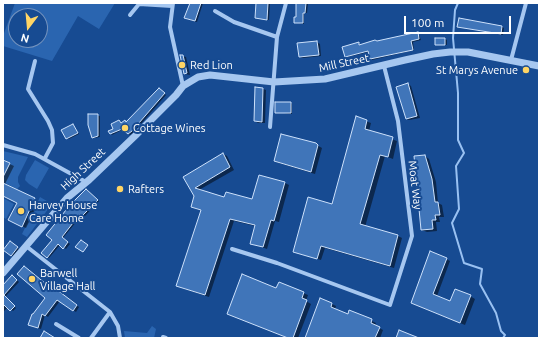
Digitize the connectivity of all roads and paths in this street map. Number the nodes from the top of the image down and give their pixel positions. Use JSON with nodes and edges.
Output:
{"nodes":[{"id":1,"x":286,"y":3,"type":"edge"},
{"id":2,"x":526,"y":3,"type":"edge"},
{"id":3,"x":172,"y":5,"type":"edge"},
{"id":4,"x":215,"y":12,"type":"dead end"},
{"id":5,"x":130,"y":15,"type":"dead end"},
{"id":6,"x":276,"y":37,"type":"junction"},
{"id":7,"x":511,"y":60,"type":"junction"},
{"id":8,"x":35,"y":62,"type":"dead end"},
{"id":9,"x":384,"y":66,"type":"junction"},
{"id":10,"x":539,"y":66,"type":"edge"},
{"id":11,"x":274,"y":82,"type":"junction"},
{"id":12,"x":183,"y":86,"type":"junction"},
{"id":13,"x":270,"y":127,"type":"dead end"},
{"id":14,"x":3,"y":145,"type":"edge"},
{"id":15,"x":45,"y":158,"type":"junction"},
{"id":16,"x":86,"y":182,"type":"junction"},
{"id":17,"x":26,"y":246,"type":"junction"},
{"id":18,"x":232,"y":249,"type":"dead end"},
{"id":19,"x":3,"y":273,"type":"edge"},
{"id":20,"x":110,"y":312,"type":"junction"},
{"id":21,"x":56,"y":324,"type":"dead end"},
{"id":22,"x":79,"y":338,"type":"edge"},
{"id":23,"x":91,"y":338,"type":"edge"},
{"id":24,"x":120,"y":338,"type":"edge"}],
"edges":[{"from":1,"to":6,"type":"street"},
{"from":2,"to":7,"type":"street"},
{"from":3,"to":5,"type":"street"},
{"from":3,"to":12,"type":"street"},
{"from":4,"to":6,"type":"street"},
{"from":6,"to":11,"type":"street"},
{"from":7,"to":9,"type":"street","name":"Mill Street"},
{"from":7,"to":10,"type":"street","name":"Mill Street"},
{"from":8,"to":15,"type":"street"},
{"from":9,"to":11,"type":"street","name":"Mill Street"},
{"from":9,"to":18,"type":"street","name":"Moat Way"},
{"from":11,"to":12,"type":"street","name":"Mill Street"},
{"from":11,"to":13,"type":"street"},
{"from":12,"to":16,"type":"street","name":"High Street"},
{"from":14,"to":15,"type":"street"},
{"from":15,"to":16,"type":"street"},
{"from":16,"to":17,"type":"street","name":"High Street"},
{"from":17,"to":19,"type":"street","name":"High Street"},
{"from":17,"to":20,"type":"street"},
{"from":20,"to":23,"type":"street"},
{"from":20,"to":24,"type":"street"},
{"from":21,"to":22,"type":"street"}]}
